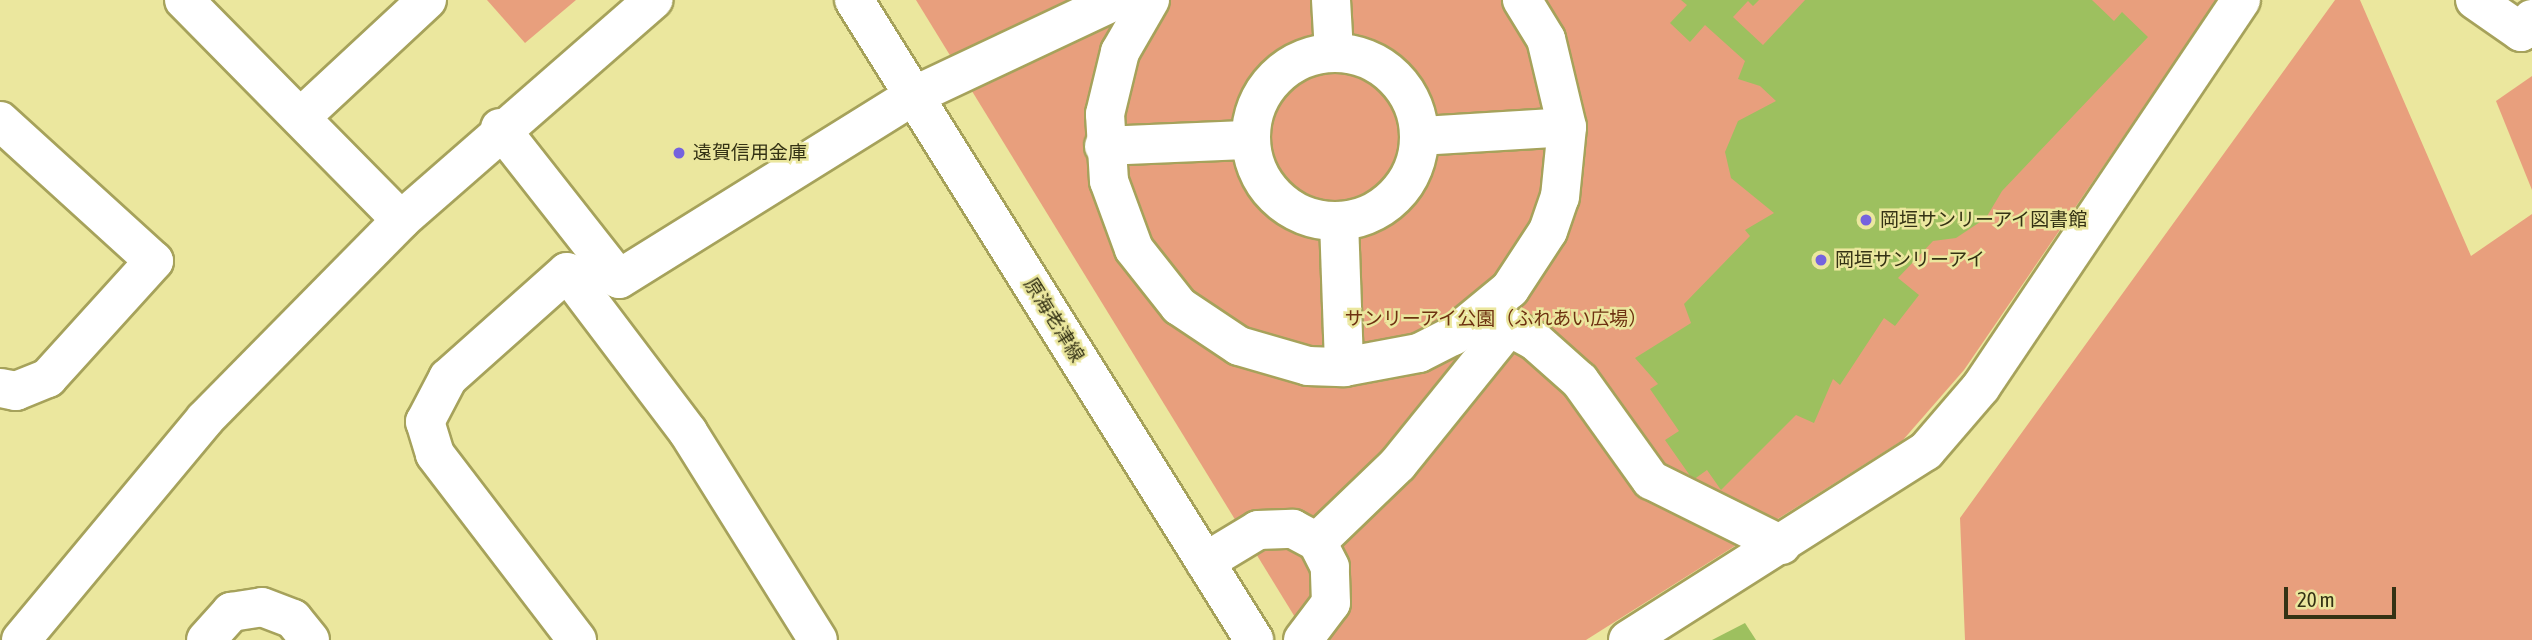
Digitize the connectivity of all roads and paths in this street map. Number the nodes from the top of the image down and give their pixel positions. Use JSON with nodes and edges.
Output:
{"nodes":[{"id":1,"x":184,"y":0,"type":"edge"},
{"id":2,"x":426,"y":0,"type":"edge"},
{"id":3,"x":653,"y":0,"type":"edge"},
{"id":4,"x":854,"y":0,"type":"edge"},
{"id":5,"x":1117,"y":0,"type":"edge"},
{"id":6,"x":1150,"y":0,"type":"edge"},
{"id":7,"x":1331,"y":0,"type":"edge"},
{"id":8,"x":1522,"y":0,"type":"edge"},
{"id":9,"x":2241,"y":0,"type":"edge"},
{"id":10,"x":2475,"y":0,"type":"edge"},
{"id":11,"x":2532,"y":19,"type":"edge"},
{"id":12,"x":1334,"y":52,"type":"junction"},
{"id":13,"x":913,"y":96,"type":"junction"},
{"id":14,"x":301,"y":117,"type":"junction"},
{"id":15,"x":0,"y":121,"type":"edge"},
{"id":16,"x":1567,"y":127,"type":"junction"},
{"id":17,"x":500,"y":128,"type":"junction"},
{"id":18,"x":1421,"y":136,"type":"junction"},
{"id":19,"x":1251,"y":140,"type":"junction"},
{"id":20,"x":1104,"y":146,"type":"junction"},
{"id":21,"x":401,"y":220,"type":"junction"},
{"id":22,"x":1339,"y":221,"type":"junction"},
{"id":23,"x":1495,"y":322,"type":"junction"},
{"id":24,"x":1344,"y":367,"type":"junction"},
{"id":25,"x":0,"y":388,"type":"edge"},
{"id":26,"x":1317,"y":542,"type":"junction"},
{"id":27,"x":1782,"y":545,"type":"junction"},
{"id":28,"x":1205,"y":562,"type":"junction"},
{"id":29,"x":21,"y":640,"type":"edge"},
{"id":30,"x":206,"y":640,"type":"edge"},
{"id":31,"x":310,"y":640,"type":"edge"},
{"id":32,"x":577,"y":640,"type":"edge"},
{"id":33,"x":818,"y":640,"type":"edge"},
{"id":34,"x":1254,"y":640,"type":"edge"},
{"id":35,"x":1303,"y":640,"type":"edge"},
{"id":36,"x":1628,"y":640,"type":"edge"}],
"edges":[{"from":1,"to":14,"type":"street"},
{"from":2,"to":14,"type":"street"},
{"from":3,"to":17,"type":"street"},
{"from":4,"to":13,"type":"street","name":"原海老津線"},
{"from":5,"to":13,"type":"street"},
{"from":6,"to":20,"type":"street"},
{"from":7,"to":12,"type":"street"},
{"from":8,"to":16,"type":"street"},
{"from":9,"to":27,"type":"street"},
{"from":10,"to":11,"type":"street"},
{"from":12,"to":18,"type":"street"},
{"from":12,"to":19,"type":"street"},
{"from":13,"to":17,"type":"street"},
{"from":13,"to":28,"type":"street","name":"原海老津線"},
{"from":14,"to":21,"type":"street"},
{"from":15,"to":25,"type":"street"},
{"from":16,"to":18,"type":"street"},
{"from":16,"to":23,"type":"street"},
{"from":17,"to":21,"type":"street"},
{"from":18,"to":22,"type":"street"},
{"from":19,"to":20,"type":"street"},
{"from":19,"to":22,"type":"street"},
{"from":20,"to":24,"type":"street"},
{"from":21,"to":29,"type":"street"},
{"from":22,"to":24,"type":"street"},
{"from":23,"to":24,"type":"street"},
{"from":23,"to":26,"type":"street"},
{"from":23,"to":27,"type":"street"},
{"from":26,"to":28,"type":"street"},
{"from":26,"to":35,"type":"street"},
{"from":27,"to":36,"type":"street"},
{"from":28,"to":34,"type":"street","name":"原海老津線"},
{"from":30,"to":31,"type":"street"},
{"from":32,"to":33,"type":"street"}]}
